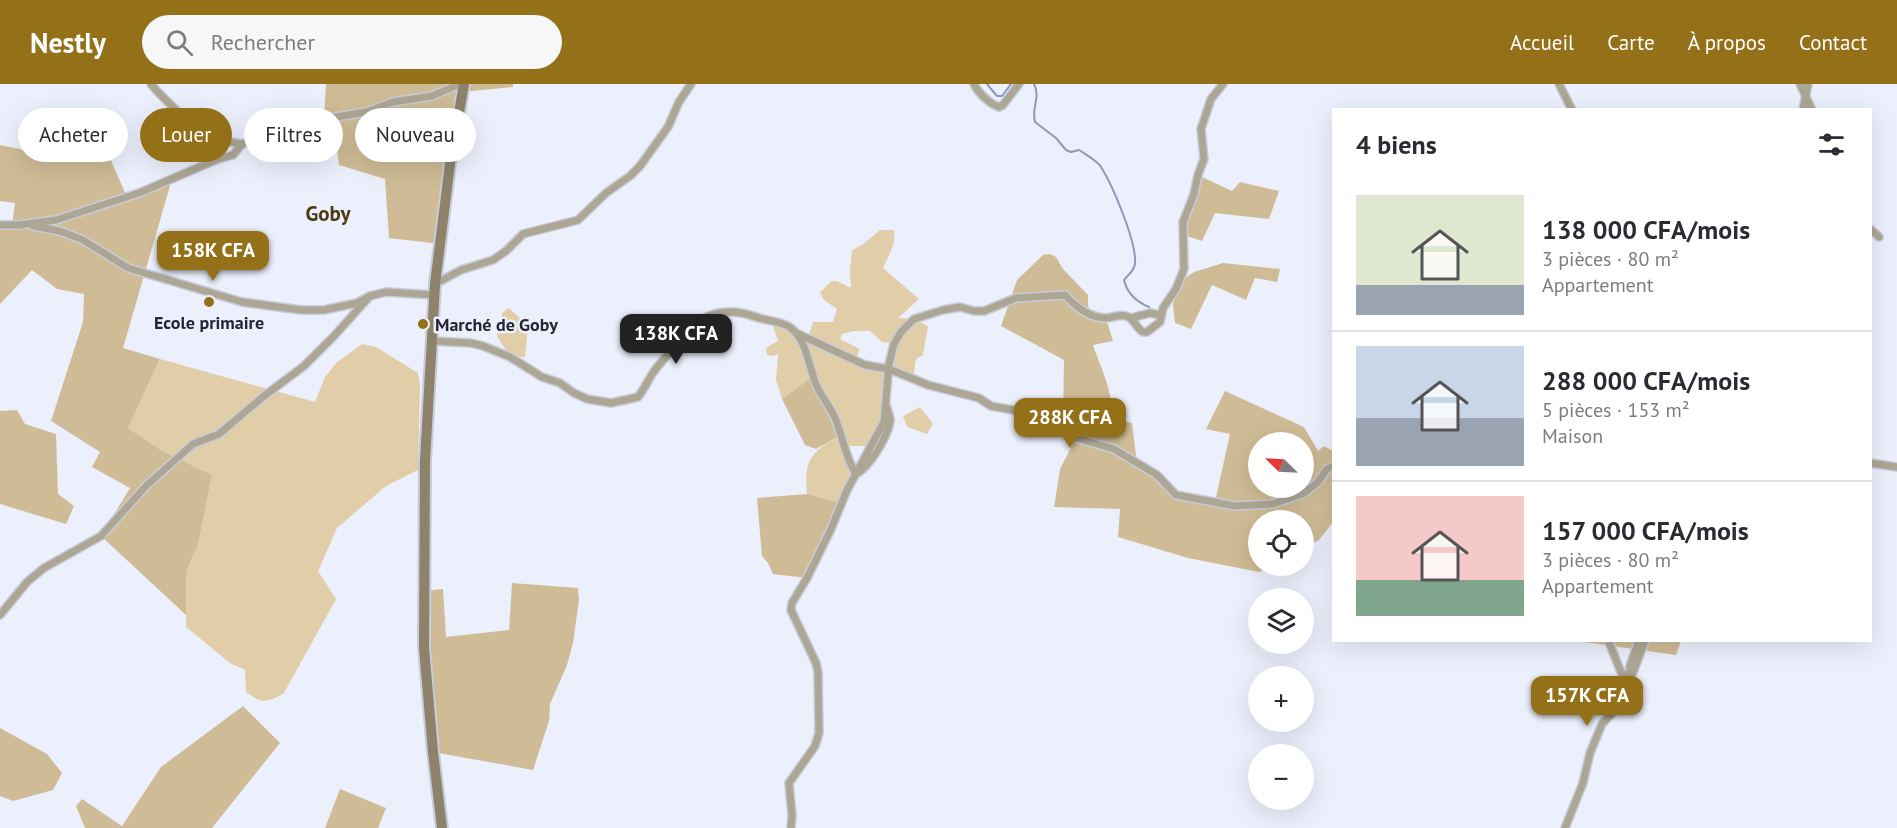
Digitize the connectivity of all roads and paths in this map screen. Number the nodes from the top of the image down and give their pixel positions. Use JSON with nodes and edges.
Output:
{"nodes":[{"id":1,"x":151,"y":84,"type":"edge"},
{"id":2,"x":462,"y":84,"type":"edge"},
{"id":3,"x":691,"y":84,"type":"edge"},
{"id":4,"x":974,"y":84,"type":"edge"},
{"id":5,"x":1019,"y":84,"type":"edge"},
{"id":6,"x":1223,"y":84,"type":"edge"},
{"id":7,"x":1559,"y":84,"type":"edge"},
{"id":8,"x":1799,"y":84,"type":"edge"},
{"id":9,"x":1808,"y":84,"type":"edge"},
{"id":10,"x":1805,"y":93,"type":"junction"},
{"id":11,"x":1571,"y":108,"type":"edge"},
{"id":12,"x":1802,"y":108,"type":"edge"},
{"id":13,"x":1802,"y":108,"type":"edge"},
{"id":14,"x":1811,"y":108,"type":"edge"},
{"id":15,"x":242,"y":144,"type":"junction"},
{"id":16,"x":0,"y":225,"type":"edge"},
{"id":17,"x":20,"y":225,"type":"junction"},
{"id":18,"x":1872,"y":231,"type":"edge"},
{"id":19,"x":1879,"y":237,"type":"dead end"},
{"id":20,"x":435,"y":290,"type":"junction"},
{"id":21,"x":370,"y":296,"type":"junction"},
{"id":22,"x":1161,"y":315,"type":"junction"},
{"id":23,"x":1131,"y":318,"type":"junction"},
{"id":24,"x":796,"y":333,"type":"junction"},
{"id":25,"x":432,"y":341,"type":"junction"},
{"id":26,"x":889,"y":369,"type":"junction"},
{"id":27,"x":1872,"y":463,"type":"edge"},
{"id":28,"x":1332,"y":467,"type":"edge"},
{"id":29,"x":1897,"y":467,"type":"edge"},
{"id":30,"x":856,"y":474,"type":"junction"},
{"id":31,"x":0,"y":615,"type":"edge"},
{"id":32,"x":1609,"y":642,"type":"edge"},
{"id":33,"x":1638,"y":642,"type":"edge"},
{"id":34,"x":1644,"y":642,"type":"edge"},
{"id":35,"x":1629,"y":679,"type":"junction"},
{"id":36,"x":792,"y":815,"type":"junction"},
{"id":37,"x":442,"y":828,"type":"edge"},
{"id":38,"x":791,"y":828,"type":"edge"},
{"id":39,"x":796,"y":828,"type":"edge"},
{"id":40,"x":1564,"y":828,"type":"edge"}],
"edges":[{"from":1,"to":15,"type":"street"},
{"from":2,"to":15,"type":"street"},
{"from":2,"to":20,"type":"main road"},
{"from":3,"to":20,"type":"street"},
{"from":4,"to":5,"type":"street"},
{"from":6,"to":22,"type":"street"},
{"from":7,"to":11,"type":"street"},
{"from":8,"to":10,"type":"street"},
{"from":8,"to":13,"type":"street"},
{"from":9,"to":10,"type":"street"},
{"from":10,"to":12,"type":"street"},
{"from":10,"to":14,"type":"street"},
{"from":15,"to":17,"type":"street"},
{"from":16,"to":17,"type":"street"},
{"from":17,"to":21,"type":"street"},
{"from":18,"to":19,"type":"street"},
{"from":20,"to":21,"type":"street"},
{"from":20,"to":25,"type":"main road"},
{"from":21,"to":31,"type":"street"},
{"from":22,"to":23,"type":"street"},
{"from":22,"to":23,"type":"street"},
{"from":23,"to":26,"type":"street"},
{"from":24,"to":25,"type":"street"},
{"from":24,"to":26,"type":"street"},
{"from":24,"to":30,"type":"street"},
{"from":25,"to":37,"type":"main road"},
{"from":26,"to":28,"type":"street"},
{"from":26,"to":30,"type":"street"},
{"from":27,"to":29,"type":"street"},
{"from":30,"to":36,"type":"street"},
{"from":32,"to":35,"type":"street"},
{"from":33,"to":35,"type":"street"},
{"from":34,"to":35,"type":"street"},
{"from":35,"to":40,"type":"street"},
{"from":36,"to":38,"type":"street"},
{"from":36,"to":39,"type":"street"}]}
